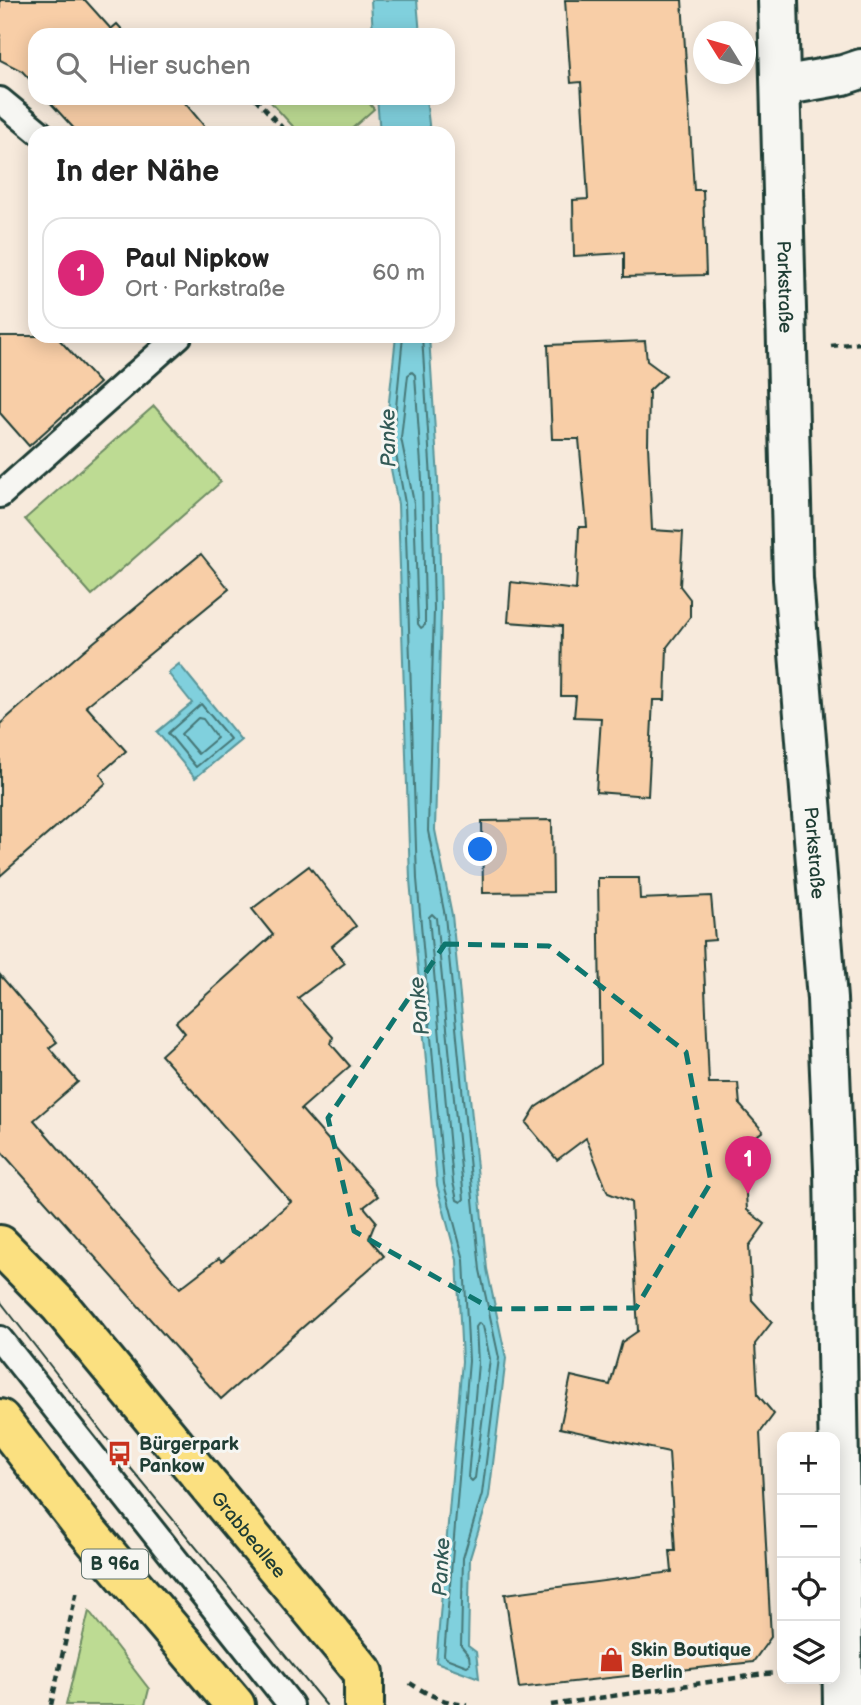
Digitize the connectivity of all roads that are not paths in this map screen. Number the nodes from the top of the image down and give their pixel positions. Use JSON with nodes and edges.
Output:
{"nodes":[{"id":1,"x":778,"y":0,"type":"edge"},
{"id":2,"x":861,"y":69,"type":"edge"},
{"id":3,"x":781,"y":86,"type":"junction"},
{"id":4,"x":0,"y":100,"type":"edge"},
{"id":5,"x":32,"y":126,"type":"edge"},
{"id":6,"x":162,"y":343,"type":"edge"},
{"id":7,"x":0,"y":495,"type":"edge"},
{"id":8,"x":0,"y":1245,"type":"edge"},
{"id":9,"x":0,"y":1339,"type":"edge"},
{"id":10,"x":0,"y":1419,"type":"edge"},
{"id":11,"x":235,"y":1705,"type":"edge"},
{"id":12,"x":290,"y":1705,"type":"edge"},
{"id":13,"x":364,"y":1705,"type":"edge"},
{"id":14,"x":843,"y":1705,"type":"edge"}],
"edges":[{"from":1,"to":3,"type":"street","name":"Parkstraße"},
{"from":2,"to":3,"type":"street"},
{"from":3,"to":14,"type":"street","name":"Parkstraße"},
{"from":4,"to":5,"type":"lane"},
{"from":6,"to":7,"type":"lane"},
{"from":8,"to":13,"type":"main road","name":"Grabbeallee"},
{"from":9,"to":12,"type":"lane"},
{"from":10,"to":11,"type":"main road","number":"B 96a"}]}
